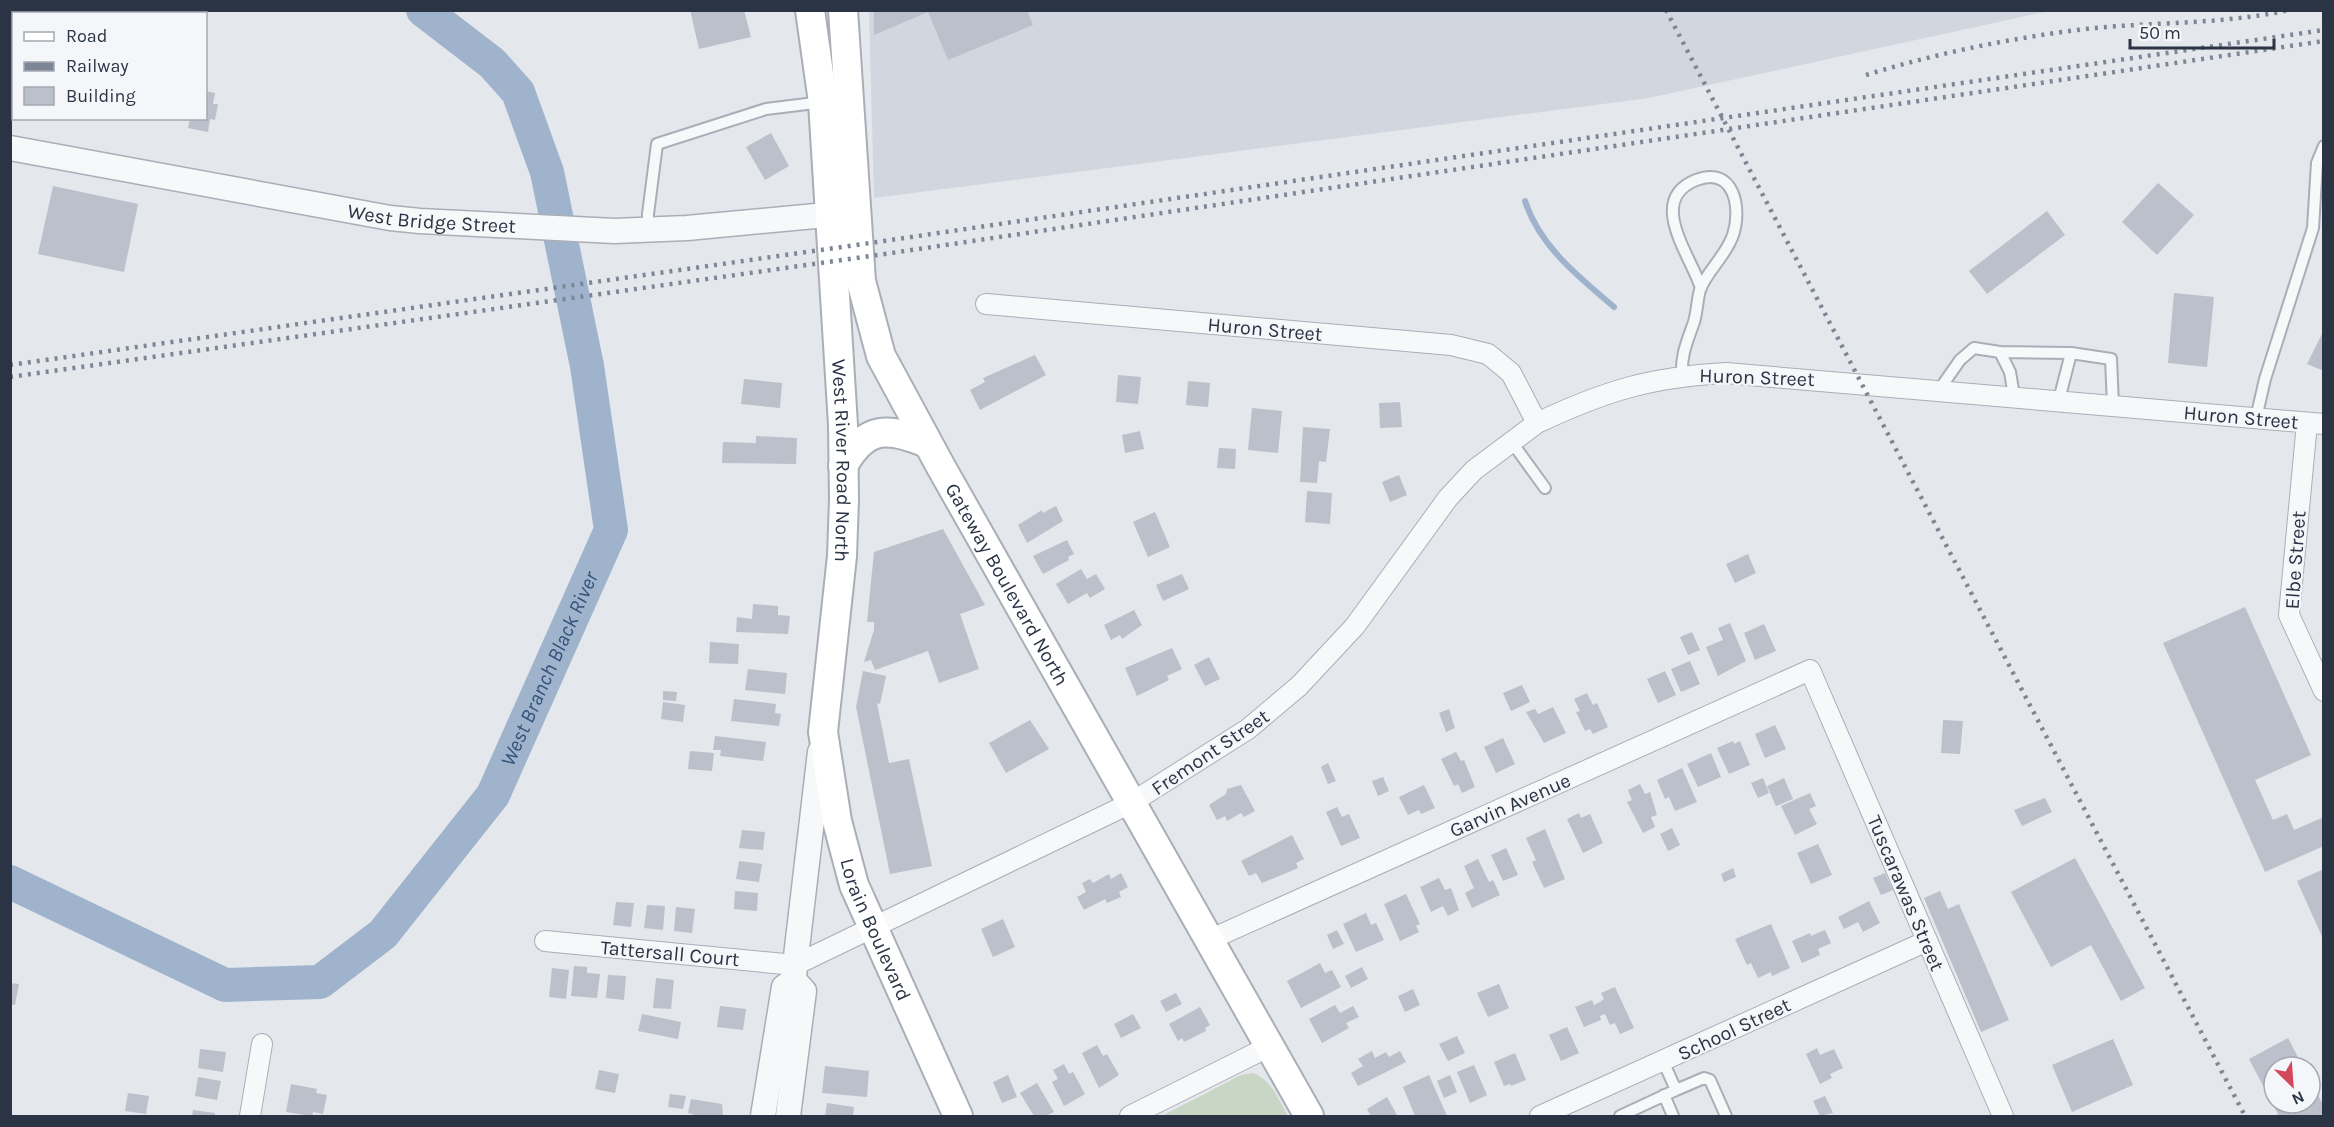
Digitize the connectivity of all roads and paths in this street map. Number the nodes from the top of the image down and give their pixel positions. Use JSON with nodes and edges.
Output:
{"nodes":[{"id":1,"x":810,"y":10,"type":"edge"},
{"id":2,"x":843,"y":10,"type":"edge"},
{"id":3,"x":836,"y":101,"type":"junction"},
{"id":4,"x":2324,"y":146,"type":"edge"},
{"id":5,"x":10,"y":148,"type":"edge"},
{"id":6,"x":843,"y":214,"type":"junction"},
{"id":7,"x":648,"y":230,"type":"junction"},
{"id":8,"x":1701,"y":288,"type":"junction"},
{"id":9,"x":986,"y":304,"type":"dead end"},
{"id":10,"x":2000,"y":352,"type":"junction"},
{"id":11,"x":2071,"y":353,"type":"junction"},
{"id":12,"x":1682,"y":375,"type":"junction"},
{"id":13,"x":1939,"y":390,"type":"junction"},
{"id":14,"x":2013,"y":396,"type":"junction"},
{"id":15,"x":2059,"y":400,"type":"junction"},
{"id":16,"x":2113,"y":405,"type":"junction"},
{"id":17,"x":2256,"y":418,"type":"junction"},
{"id":18,"x":1537,"y":423,"type":"junction"},
{"id":19,"x":2315,"y":424,"type":"edge"},
{"id":20,"x":1511,"y":441,"type":"junction"},
{"id":21,"x":927,"y":443,"type":"junction"},
{"id":22,"x":843,"y":466,"type":"junction"},
{"id":23,"x":1545,"y":488,"type":"dead end"},
{"id":24,"x":1810,"y":670,"type":"joint"},
{"id":25,"x":2324,"y":691,"type":"edge"},
{"id":26,"x":823,"y":732,"type":"junction"},
{"id":27,"x":1131,"y":803,"type":"junction"},
{"id":28,"x":872,"y":927,"type":"junction"},
{"id":29,"x":1209,"y":940,"type":"junction"},
{"id":30,"x":545,"y":941,"type":"dead end"},
{"id":31,"x":1927,"y":941,"type":"junction"},
{"id":32,"x":795,"y":973,"type":"junction"},
{"id":33,"x":262,"y":1044,"type":"dead end"},
{"id":34,"x":1269,"y":1047,"type":"junction"},
{"id":35,"x":1664,"y":1062,"type":"junction"},
{"id":36,"x":1676,"y":1090,"type":"junction"},
{"id":37,"x":1664,"y":1095,"type":"junction"},
{"id":38,"x":1567,"y":1111,"type":"edge"},
{"id":39,"x":250,"y":1116,"type":"edge"},
{"id":40,"x":763,"y":1116,"type":"edge"},
{"id":41,"x":788,"y":1116,"type":"edge"},
{"id":42,"x":958,"y":1116,"type":"edge"},
{"id":43,"x":1130,"y":1116,"type":"edge"},
{"id":44,"x":1309,"y":1116,"type":"edge"},
{"id":45,"x":1540,"y":1116,"type":"edge"},
{"id":46,"x":1620,"y":1116,"type":"edge"},
{"id":47,"x":1673,"y":1116,"type":"edge"},
{"id":48,"x":1726,"y":1116,"type":"edge"},
{"id":49,"x":2003,"y":1116,"type":"edge"}],
"edges":[{"from":1,"to":3,"type":"main road","name":"West River Road North"},
{"from":2,"to":3,"type":"main road"},
{"from":3,"to":6,"type":"main road","name":"West River Road North"},
{"from":3,"to":7,"type":"lane"},
{"from":4,"to":17,"type":"lane"},
{"from":5,"to":7,"type":"street","name":"West Bridge Street"},
{"from":6,"to":7,"type":"street","name":"West Bridge Street"},
{"from":6,"to":21,"type":"main road","name":"Gateway Boulevard North"},
{"from":6,"to":22,"type":"main road","name":"West River Road North"},
{"from":8,"to":8,"type":"lane"},
{"from":8,"to":12,"type":"lane"},
{"from":9,"to":18,"type":"street","name":"Huron Street"},
{"from":10,"to":11,"type":"lane"},
{"from":10,"to":13,"type":"lane"},
{"from":10,"to":14,"type":"lane"},
{"from":11,"to":15,"type":"lane"},
{"from":11,"to":16,"type":"lane"},
{"from":12,"to":13,"type":"street","name":"Huron Street"},
{"from":12,"to":18,"type":"street","name":"Huron Street"},
{"from":13,"to":14,"type":"street","name":"Huron Street"},
{"from":14,"to":15,"type":"street","name":"Huron Street"},
{"from":15,"to":16,"type":"street","name":"Huron Street"},
{"from":16,"to":17,"type":"street","name":"Huron Street"},
{"from":17,"to":19,"type":"street","name":"Huron Street"},
{"from":18,"to":20,"type":"street","name":"Fremont Street"},
{"from":19,"to":25,"type":"street","name":"Elbe Street"},
{"from":20,"to":23,"type":"lane"},
{"from":20,"to":27,"type":"street","name":"Fremont Street"},
{"from":21,"to":22,"type":"main road"},
{"from":21,"to":27,"type":"main road","name":"Gateway Boulevard North"},
{"from":22,"to":26,"type":"main road","name":"West River Road North"},
{"from":24,"to":29,"type":"street","name":"Garvin Avenue"},
{"from":24,"to":31,"type":"street","name":"Tuscarawas Street"},
{"from":26,"to":28,"type":"main road","name":"Lorain Boulevard"},
{"from":26,"to":32,"type":"street","name":"West River Road North"},
{"from":27,"to":28,"type":"street","name":"Fremont Street"},
{"from":27,"to":29,"type":"main road","name":"Gateway Boulevard North"},
{"from":28,"to":32,"type":"street","name":"Fremont Street"},
{"from":28,"to":42,"type":"main road","name":"Lorain Boulevard"},
{"from":29,"to":34,"type":"main road","name":"Gateway Boulevard North"},
{"from":30,"to":32,"type":"street","name":"Tattersall Court"},
{"from":31,"to":35,"type":"street","name":"School Street"},
{"from":31,"to":49,"type":"street","name":"Tuscarawas Street"},
{"from":32,"to":40,"type":"street","name":"West River Road North"},
{"from":32,"to":41,"type":"street","name":"West River Road North"},
{"from":33,"to":39,"type":"street"},
{"from":34,"to":43,"type":"street"},
{"from":34,"to":44,"type":"main road","name":"Gateway Boulevard North"},
{"from":35,"to":36,"type":"lane"},
{"from":35,"to":38,"type":"street","name":"School Street"},
{"from":36,"to":37,"type":"lane"},
{"from":36,"to":48,"type":"lane"},
{"from":37,"to":46,"type":"lane"},
{"from":37,"to":47,"type":"lane"},
{"from":38,"to":45,"type":"street","name":"School Street"}]}
